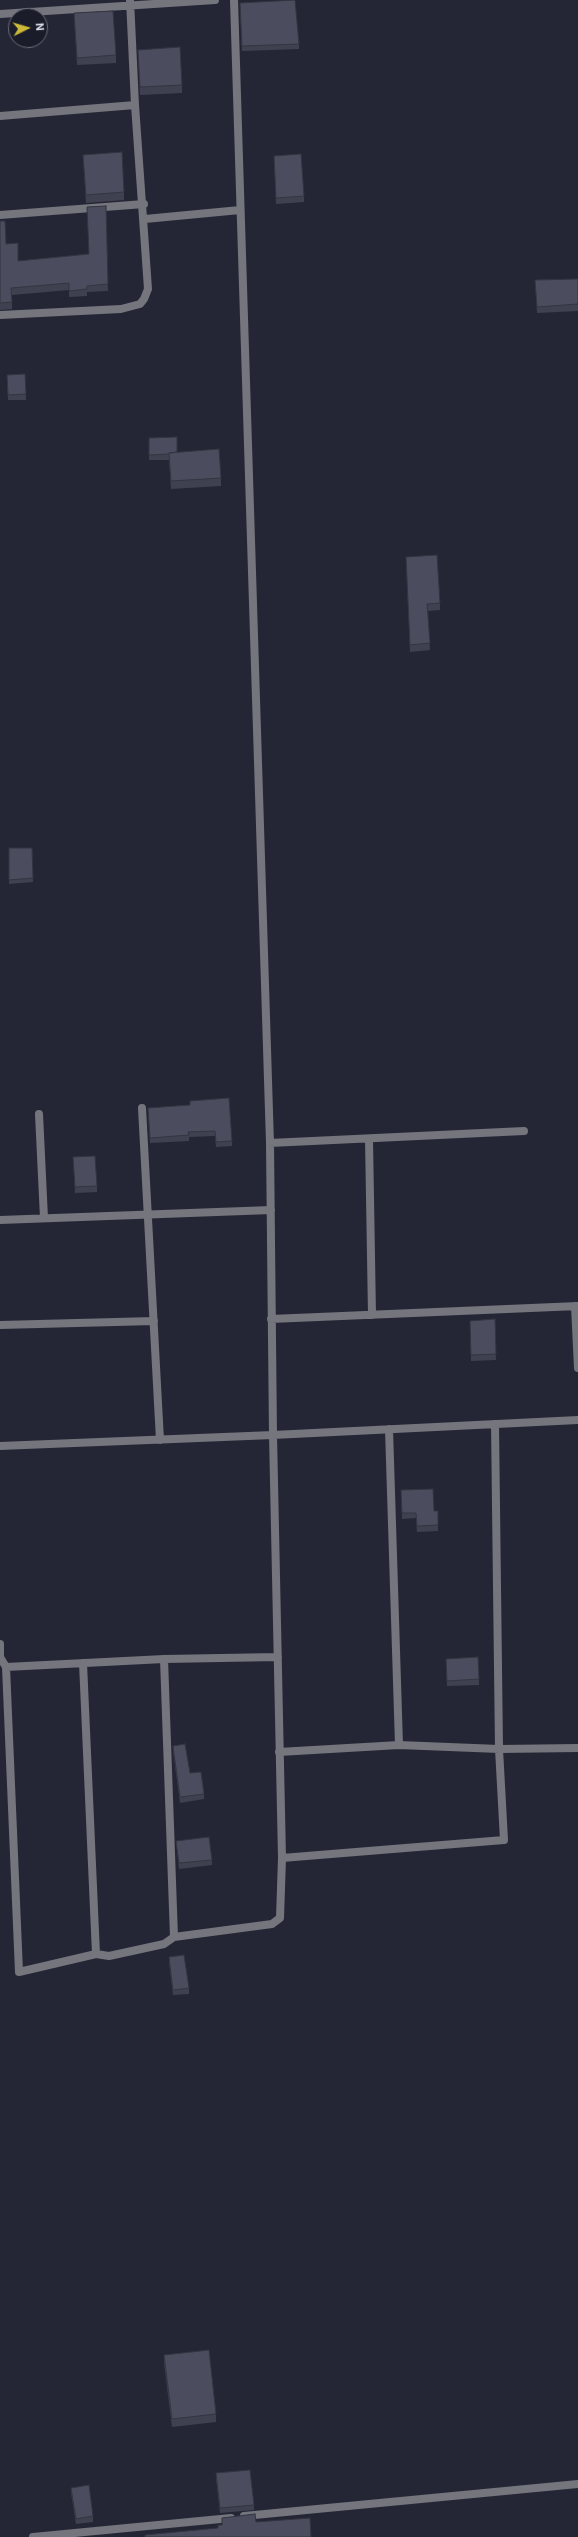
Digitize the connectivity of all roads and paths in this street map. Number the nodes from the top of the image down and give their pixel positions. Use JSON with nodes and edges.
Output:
{"nodes":[{"id":1,"x":215,"y":0,"type":"edge"},
{"id":2,"x":234,"y":0,"type":"edge"},
{"id":3,"x":130,"y":3,"type":"edge"},
{"id":4,"x":0,"y":14,"type":"edge"},
{"id":5,"x":135,"y":105,"type":"junction"},
{"id":6,"x":0,"y":116,"type":"edge"},
{"id":7,"x":144,"y":204,"type":"junction"},
{"id":8,"x":240,"y":210,"type":"junction"},
{"id":9,"x":0,"y":215,"type":"edge"},
{"id":10,"x":145,"y":219,"type":"junction"},
{"id":11,"x":0,"y":315,"type":"edge"},
{"id":12,"x":142,"y":1108,"type":"dead end"},
{"id":13,"x":39,"y":1114,"type":"dead end"},
{"id":14,"x":524,"y":1131,"type":"dead end"},
{"id":15,"x":369,"y":1139,"type":"junction"},
{"id":16,"x":270,"y":1143,"type":"junction"},
{"id":17,"x":271,"y":1210,"type":"junction"},
{"id":18,"x":148,"y":1216,"type":"junction"},
{"id":19,"x":44,"y":1218,"type":"junction"},
{"id":20,"x":0,"y":1220,"type":"edge"},
{"id":21,"x":577,"y":1306,"type":"edge"},
{"id":22,"x":372,"y":1315,"type":"junction"},
{"id":23,"x":271,"y":1319,"type":"junction"},
{"id":24,"x":154,"y":1321,"type":"junction"},
{"id":25,"x":0,"y":1325,"type":"edge"},
{"id":26,"x":578,"y":1368,"type":"edge"},
{"id":27,"x":578,"y":1420,"type":"edge"},
{"id":28,"x":495,"y":1424,"type":"junction"},
{"id":29,"x":389,"y":1430,"type":"junction"},
{"id":30,"x":273,"y":1435,"type":"junction"},
{"id":31,"x":160,"y":1440,"type":"junction"},
{"id":32,"x":0,"y":1446,"type":"edge"},
{"id":33,"x":0,"y":1644,"type":"edge"},
{"id":34,"x":278,"y":1657,"type":"junction"},
{"id":35,"x":164,"y":1659,"type":"junction"},
{"id":36,"x":83,"y":1663,"type":"junction"},
{"id":37,"x":6,"y":1667,"type":"junction"},
{"id":38,"x":399,"y":1745,"type":"junction"},
{"id":39,"x":578,"y":1748,"type":"edge"},
{"id":40,"x":499,"y":1749,"type":"junction"},
{"id":41,"x":279,"y":1752,"type":"junction"},
{"id":42,"x":282,"y":1858,"type":"junction"},
{"id":43,"x":174,"y":1937,"type":"junction"},
{"id":44,"x":96,"y":1954,"type":"junction"},
{"id":45,"x":578,"y":2484,"type":"edge"},
{"id":46,"x":33,"y":2537,"type":"edge"}],
"edges":[{"from":1,"to":3,"type":"street"},
{"from":2,"to":8,"type":"street"},
{"from":3,"to":4,"type":"street"},
{"from":3,"to":5,"type":"street"},
{"from":5,"to":6,"type":"street"},
{"from":5,"to":7,"type":"street"},
{"from":7,"to":9,"type":"street"},
{"from":7,"to":10,"type":"street"},
{"from":8,"to":10,"type":"street"},
{"from":8,"to":16,"type":"street"},
{"from":10,"to":11,"type":"street"},
{"from":12,"to":18,"type":"street"},
{"from":13,"to":19,"type":"street"},
{"from":14,"to":15,"type":"street"},
{"from":15,"to":16,"type":"street"},
{"from":15,"to":22,"type":"street"},
{"from":16,"to":17,"type":"street"},
{"from":17,"to":18,"type":"street"},
{"from":17,"to":23,"type":"street"},
{"from":18,"to":19,"type":"street"},
{"from":18,"to":24,"type":"street"},
{"from":19,"to":20,"type":"street"},
{"from":21,"to":22,"type":"street"},
{"from":21,"to":26,"type":"street"},
{"from":22,"to":23,"type":"street"},
{"from":23,"to":30,"type":"street"},
{"from":24,"to":25,"type":"street"},
{"from":24,"to":31,"type":"street"},
{"from":27,"to":28,"type":"street"},
{"from":28,"to":29,"type":"street"},
{"from":28,"to":40,"type":"street"},
{"from":29,"to":30,"type":"street"},
{"from":29,"to":38,"type":"street"},
{"from":30,"to":31,"type":"street"},
{"from":30,"to":34,"type":"street"},
{"from":31,"to":32,"type":"street"},
{"from":33,"to":37,"type":"street"},
{"from":34,"to":35,"type":"street"},
{"from":34,"to":41,"type":"street"},
{"from":35,"to":36,"type":"street"},
{"from":35,"to":43,"type":"street"},
{"from":36,"to":37,"type":"street"},
{"from":36,"to":44,"type":"street"},
{"from":37,"to":44,"type":"street"},
{"from":38,"to":40,"type":"street"},
{"from":38,"to":41,"type":"street"},
{"from":39,"to":40,"type":"street"},
{"from":40,"to":42,"type":"street"},
{"from":41,"to":42,"type":"street"},
{"from":42,"to":43,"type":"street"},
{"from":43,"to":44,"type":"street"},
{"from":45,"to":46,"type":"street"}]}
